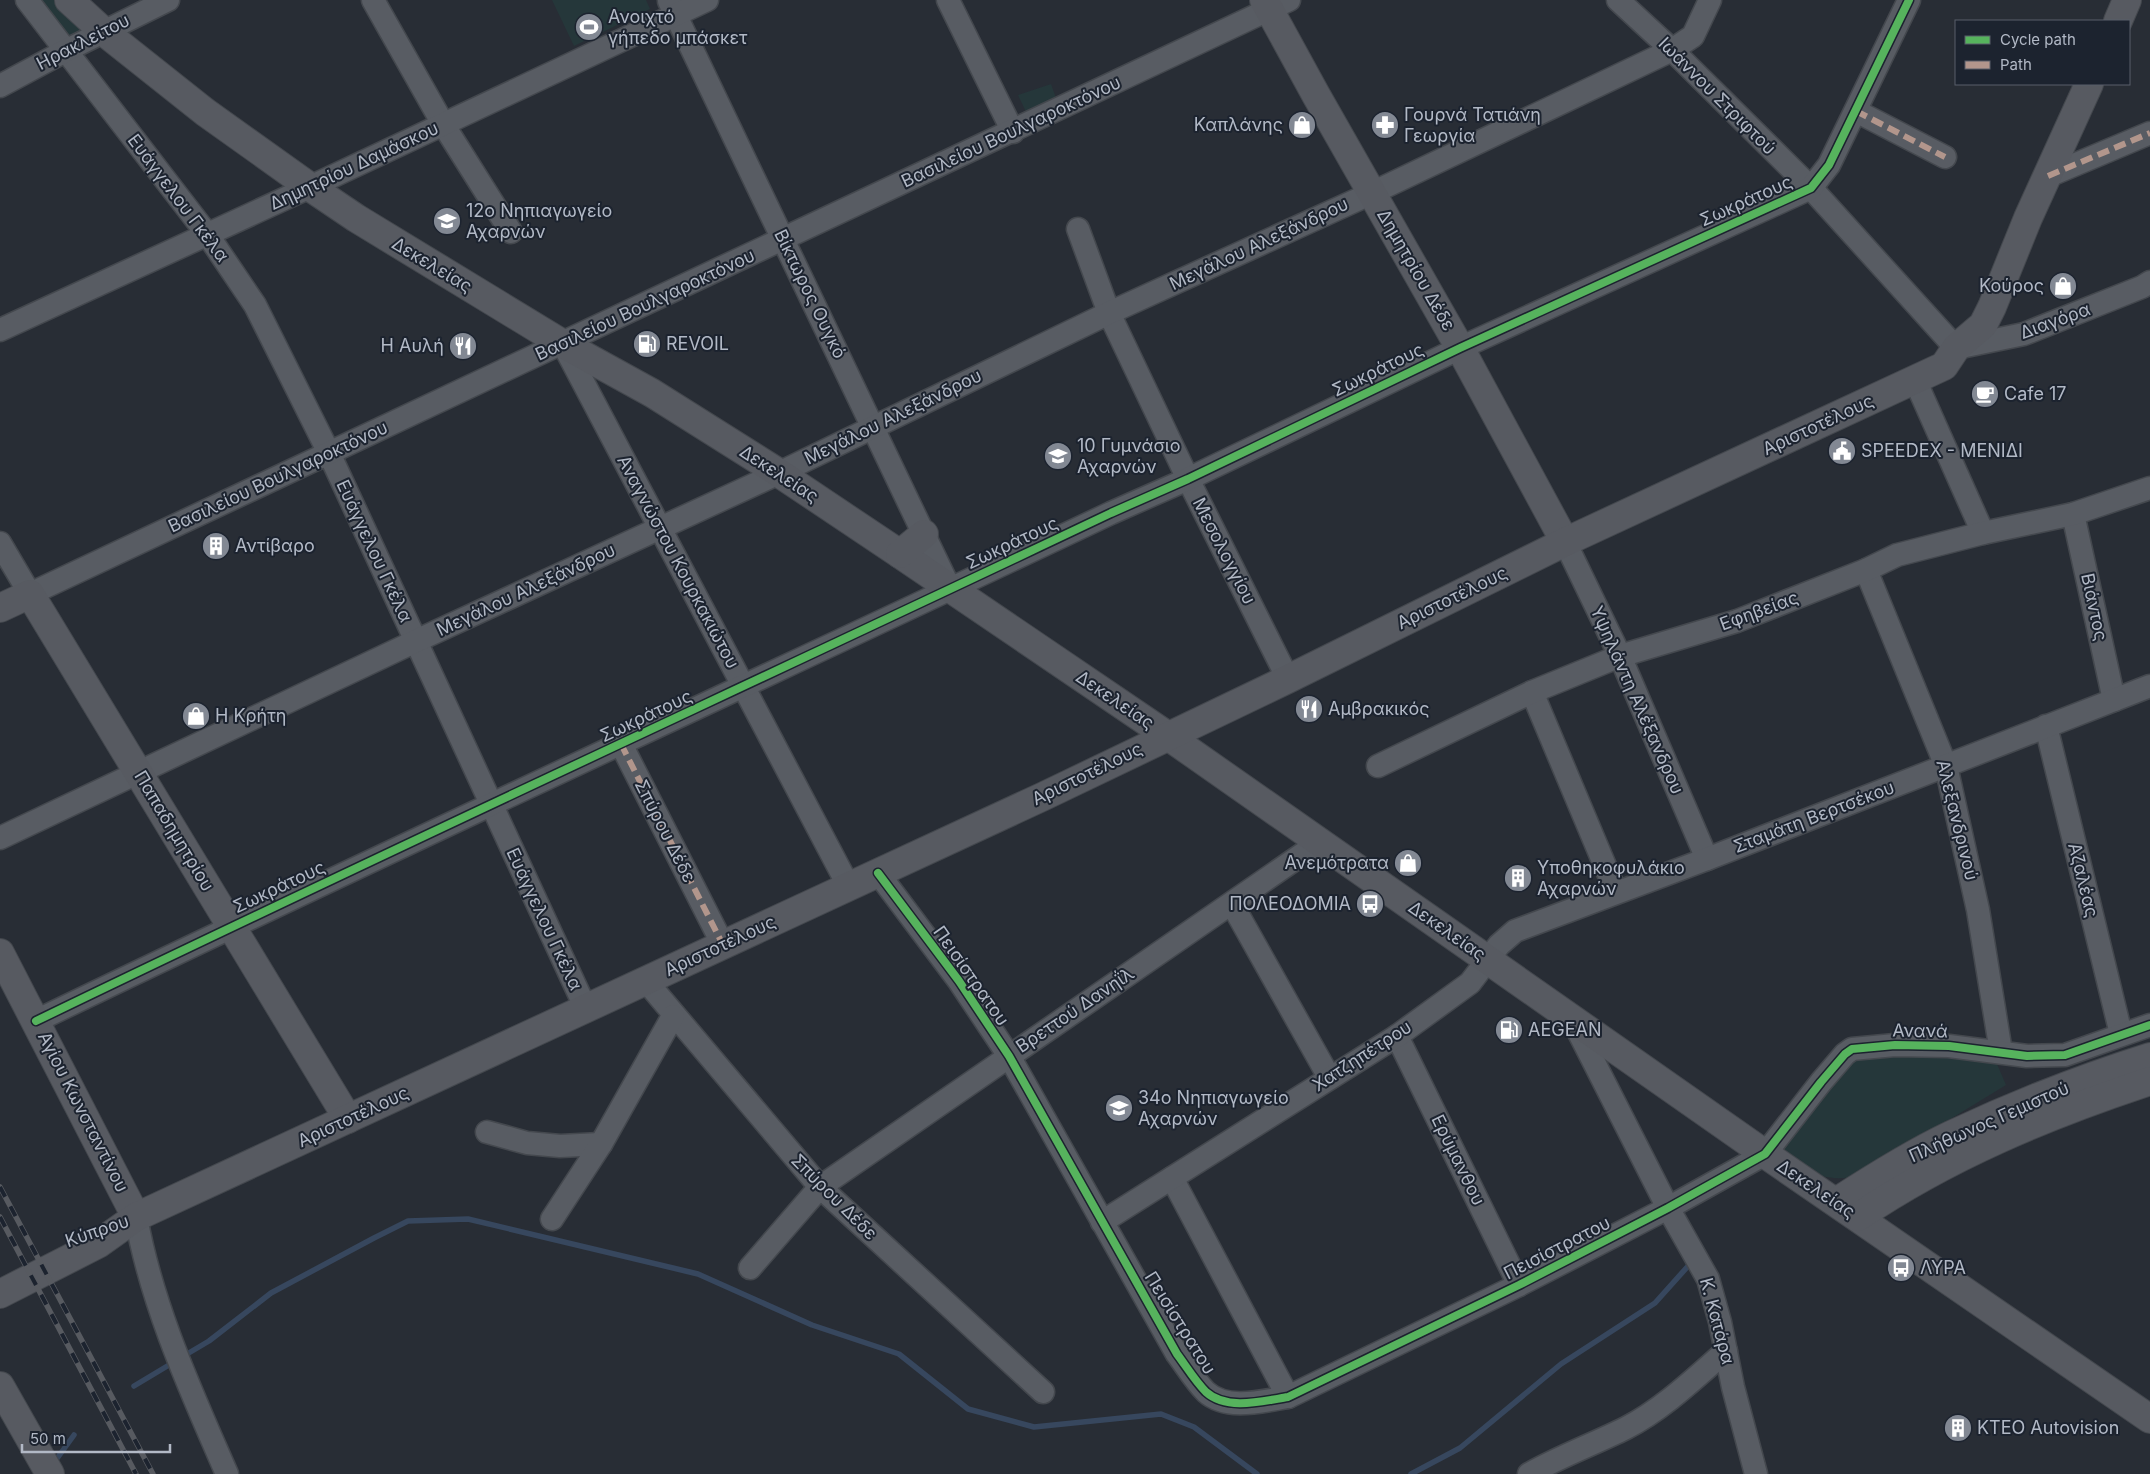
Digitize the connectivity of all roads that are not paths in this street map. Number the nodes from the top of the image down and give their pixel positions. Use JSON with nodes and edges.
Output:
{"nodes":[{"id":1,"x":27,"y":0,"type":"edge"},
{"id":2,"x":69,"y":0,"type":"edge"},
{"id":3,"x":168,"y":0,"type":"edge"},
{"id":4,"x":373,"y":0,"type":"edge"},
{"id":5,"x":707,"y":0,"type":"edge"},
{"id":6,"x":948,"y":0,"type":"edge"},
{"id":7,"x":1618,"y":0,"type":"edge"},
{"id":8,"x":1710,"y":0,"type":"edge"},
{"id":9,"x":2127,"y":0,"type":"edge"},
{"id":10,"x":1912,"y":2,"type":"edge"},
{"id":11,"x":1274,"y":3,"type":"edge"},
{"id":12,"x":672,"y":7,"type":"edge"},
{"id":13,"x":2118,"y":20,"type":"edge"},
{"id":14,"x":103,"y":31,"type":"junction"},
{"id":15,"x":67,"y":50,"type":"junction"},
{"id":16,"x":1672,"y":50,"type":"junction"},
{"id":17,"x":2089,"y":85,"type":"edge"},
{"id":18,"x":0,"y":86,"type":"edge"},
{"id":19,"x":1856,"y":111,"type":"junction"},
{"id":20,"x":443,"y":124,"type":"junction"},
{"id":21,"x":1013,"y":132,"type":"junction"},
{"id":22,"x":2150,"y":133,"type":"edge"},
{"id":23,"x":1945,"y":157,"type":"dead end"},
{"id":24,"x":2048,"y":176,"type":"junction"},
{"id":25,"x":310,"y":187,"type":"junction"},
{"id":26,"x":1811,"y":188,"type":"junction"},
{"id":27,"x":1372,"y":193,"type":"junction"},
{"id":28,"x":1078,"y":229,"type":"dead end"},
{"id":29,"x":511,"y":232,"type":"dead end"},
{"id":30,"x":207,"y":234,"type":"junction"},
{"id":31,"x":784,"y":239,"type":"junction"},
{"id":32,"x":2150,"y":282,"type":"edge"},
{"id":33,"x":1108,"y":313,"type":"junction"},
{"id":34,"x":0,"y":330,"type":"edge"},
{"id":35,"x":563,"y":344,"type":"junction"},
{"id":36,"x":1460,"y":348,"type":"junction"},
{"id":37,"x":1956,"y":348,"type":"junction"},
{"id":38,"x":1916,"y":380,"type":"junction"},
{"id":39,"x":873,"y":426,"type":"junction"},
{"id":40,"x":329,"y":453,"type":"junction"},
{"id":41,"x":778,"y":473,"type":"junction"},
{"id":42,"x":1188,"y":479,"type":"junction"},
{"id":43,"x":2150,"y":488,"type":"edge"},
{"id":44,"x":2073,"y":514,"type":"junction"},
{"id":45,"x":660,"y":528,"type":"junction"},
{"id":46,"x":1983,"y":533,"type":"junction"},
{"id":47,"x":924,"y":534,"type":"junction"},
{"id":48,"x":1565,"y":542,"type":"junction"},
{"id":49,"x":0,"y":543,"type":"edge"},
{"id":50,"x":900,"y":554,"type":"junction"},
{"id":51,"x":1866,"y":570,"type":"junction"},
{"id":52,"x":950,"y":589,"type":"junction"},
{"id":53,"x":30,"y":594,"type":"junction"},
{"id":54,"x":0,"y":608,"type":"edge"},
{"id":55,"x":416,"y":641,"type":"junction"},
{"id":56,"x":1620,"y":656,"type":"junction"},
{"id":57,"x":1288,"y":679,"type":"junction"},
{"id":58,"x":2150,"y":686,"type":"edge"},
{"id":59,"x":744,"y":687,"type":"junction"},
{"id":60,"x":1532,"y":692,"type":"junction"},
{"id":61,"x":2114,"y":700,"type":"junction"},
{"id":62,"x":2046,"y":726,"type":"junction"},
{"id":63,"x":1168,"y":736,"type":"junction"},
{"id":64,"x":621,"y":744,"type":"junction"},
{"id":65,"x":1378,"y":766,"type":"dead end"},
{"id":66,"x":1946,"y":766,"type":"junction"},
{"id":67,"x":137,"y":771,"type":"junction"},
{"id":68,"x":491,"y":804,"type":"junction"},
{"id":69,"x":0,"y":838,"type":"edge"},
{"id":70,"x":1320,"y":842,"type":"junction"},
{"id":71,"x":1707,"y":858,"type":"junction"},
{"id":72,"x":878,"y":873,"type":"junction"},
{"id":73,"x":849,"y":886,"type":"junction"},
{"id":74,"x":1616,"y":892,"type":"junction"},
{"id":75,"x":1232,"y":904,"type":"junction"},
{"id":76,"x":231,"y":926,"type":"junction"},
{"id":77,"x":723,"y":945,"type":"junction"},
{"id":78,"x":0,"y":953,"type":"edge"},
{"id":79,"x":1488,"y":960,"type":"junction"},
{"id":80,"x":646,"y":981,"type":"junction"},
{"id":81,"x":586,"y":1009,"type":"junction"},
{"id":82,"x":673,"y":1016,"type":"junction"},
{"id":83,"x":1572,"y":1018,"type":"junction"},
{"id":84,"x":36,"y":1020,"type":"junction"},
{"id":85,"x":2150,"y":1025,"type":"edge"},
{"id":86,"x":2120,"y":1034,"type":"junction"},
{"id":87,"x":1397,"y":1036,"type":"junction"},
{"id":88,"x":2001,"y":1052,"type":"junction"},
{"id":89,"x":1009,"y":1056,"type":"junction"},
{"id":90,"x":2150,"y":1057,"type":"edge"},
{"id":91,"x":1329,"y":1077,"type":"junction"},
{"id":92,"x":2150,"y":1081,"type":"edge"},
{"id":93,"x":348,"y":1119,"type":"junction"},
{"id":94,"x":487,"y":1132,"type":"dead end"},
{"id":95,"x":601,"y":1144,"type":"junction"},
{"id":96,"x":1765,"y":1154,"type":"junction"},
{"id":97,"x":1172,"y":1178,"type":"junction"},
{"id":98,"x":820,"y":1187,"type":"junction"},
{"id":99,"x":1668,"y":1208,"type":"junction"},
{"id":100,"x":1847,"y":1210,"type":"junction"},
{"id":101,"x":136,"y":1217,"type":"junction"},
{"id":102,"x":552,"y":1219,"type":"dead end"},
{"id":103,"x":1102,"y":1222,"type":"junction"},
{"id":104,"x":750,"y":1268,"type":"dead end"},
{"id":105,"x":0,"y":1274,"type":"edge"},
{"id":106,"x":1519,"y":1285,"type":"junction"},
{"id":107,"x":0,"y":1294,"type":"edge"},
{"id":108,"x":1726,"y":1351,"type":"junction"},
{"id":109,"x":0,"y":1386,"type":"edge"},
{"id":110,"x":1043,"y":1392,"type":"dead end"},
{"id":111,"x":1288,"y":1397,"type":"junction"},
{"id":112,"x":2150,"y":1419,"type":"edge"},
{"id":113,"x":50,"y":1474,"type":"edge"},
{"id":114,"x":227,"y":1474,"type":"edge"},
{"id":115,"x":1529,"y":1474,"type":"edge"},
{"id":116,"x":1756,"y":1474,"type":"edge"}],
"edges":[{"from":1,"to":15,"type":"street","name":"Ευάγγελου Γκέλα"},
{"from":2,"to":14,"type":"main road","name":"Δεκελείας"},
{"from":3,"to":14,"type":"street","name":"Ηρακλείτου"},
{"from":4,"to":20,"type":"street"},
{"from":5,"to":12,"type":"street","name":"Δημητρίου Δαμάσκου"},
{"from":6,"to":21,"type":"street"},
{"from":7,"to":16,"type":"street","name":"Ιωάννου Στριφτού"},
{"from":8,"to":16,"type":"street","name":"Μεγάλου Αλεξάνδρου"},
{"from":9,"to":13,"type":"main road"},
{"from":10,"to":19,"type":"street","name":"Σωκράτους"},
{"from":11,"to":21,"type":"street","name":"Βασιλείου Βουλγαροκτόνου"},
{"from":11,"to":27,"type":"main road","name":"Δημητρίου Δέδε"},
{"from":12,"to":20,"type":"street","name":"Δημητρίου Δαμάσκου"},
{"from":12,"to":31,"type":"street","name":"Βίκτωρος Ουγκό"},
{"from":14,"to":15,"type":"street","name":"Ηρακλείτου"},
{"from":14,"to":25,"type":"main road","name":"Δεκελείας"},
{"from":15,"to":18,"type":"street","name":"Ηρακλείτου"},
{"from":15,"to":30,"type":"street","name":"Ευάγγελου Γκέλα"},
{"from":16,"to":26,"type":"street","name":"Ιωάννου Στριφτού"},
{"from":16,"to":27,"type":"street","name":"Μεγάλου Αλεξάνδρου"},
{"from":17,"to":24,"type":"main road","name":"Αριστοτέλους"},
{"from":19,"to":23,"type":"street"},
{"from":19,"to":26,"type":"street","name":"Σωκράτους"},
{"from":20,"to":25,"type":"street","name":"Δημητρίου Δαμάσκου"},
{"from":20,"to":29,"type":"street"},
{"from":21,"to":31,"type":"street","name":"Βασιλείου Βουλγαροκτόνου"},
{"from":22,"to":24,"type":"street"},
{"from":24,"to":37,"type":"main road","name":"Αριστοτέλους"},
{"from":25,"to":30,"type":"street","name":"Δημητρίου Δαμάσκου"},
{"from":25,"to":35,"type":"main road","name":"Δεκελείας"},
{"from":26,"to":36,"type":"street","name":"Σωκράτους"},
{"from":26,"to":37,"type":"street","name":"Ιωάννου Στριφτού"},
{"from":27,"to":33,"type":"street","name":"Μεγάλου Αλεξάνδρου"},
{"from":27,"to":36,"type":"main road","name":"Δημητρίου Δέδε"},
{"from":28,"to":33,"type":"street","name":"Μεσολογγίου"},
{"from":30,"to":34,"type":"street","name":"Δημητρίου Δαμάσκου"},
{"from":30,"to":40,"type":"street","name":"Ευάγγελου Γκέλα"},
{"from":31,"to":35,"type":"street","name":"Βασιλείου Βουλγαροκτόνου"},
{"from":31,"to":39,"type":"street","name":"Βίκτωρος Ουγκό"},
{"from":32,"to":37,"type":"street","name":"Διαγόρα"},
{"from":33,"to":39,"type":"street","name":"Μεγάλου Αλεξάνδρου"},
{"from":33,"to":42,"type":"street","name":"Μεσολογγίου"},
{"from":35,"to":40,"type":"street","name":"Βασιλείου Βουλγαροκτόνου"},
{"from":35,"to":41,"type":"main road","name":"Δεκελείας"},
{"from":35,"to":45,"type":"street","name":"Αναγνώστου Κουρκακιώτου"},
{"from":36,"to":42,"type":"street","name":"Σωκράτους"},
{"from":36,"to":48,"type":"main road","name":"Δημητρίου Δέδε"},
{"from":37,"to":38,"type":"main road","name":"Αριστοτέλους"},
{"from":38,"to":46,"type":"street"},
{"from":38,"to":48,"type":"main road","name":"Αριστοτέλους"},
{"from":39,"to":41,"type":"street","name":"Μεγάλου Αλεξάνδρου"},
{"from":39,"to":47,"type":"street","name":"Βίκτωρος Ουγκό"},
{"from":40,"to":53,"type":"street","name":"Βασιλείου Βουλγαροκτόνου"},
{"from":40,"to":55,"type":"street","name":"Ευάγγελου Γκέλα"},
{"from":41,"to":45,"type":"street","name":"Μεγάλου Αλεξάνδρου"},
{"from":41,"to":50,"type":"main road","name":"Δεκελείας"},
{"from":42,"to":52,"type":"street","name":"Σωκράτους"},
{"from":42,"to":57,"type":"street","name":"Μεσολογγίου"},
{"from":43,"to":44,"type":"street","name":"Εφηβείας"},
{"from":44,"to":46,"type":"street","name":"Εφηβείας"},
{"from":44,"to":61,"type":"street","name":"Βιάντος"},
{"from":45,"to":55,"type":"street","name":"Μεγάλου Αλεξάνδρου"},
{"from":45,"to":59,"type":"street","name":"Αναγνώστου Κουρκακιώτου"},
{"from":46,"to":51,"type":"street","name":"Εφηβείας"},
{"from":47,"to":50,"type":"main road"},
{"from":47,"to":52,"type":"street","name":"Βίκτωρος Ουγκό"},
{"from":48,"to":56,"type":"street","name":"Υψηλάντη Αλέξανδρου"},
{"from":48,"to":57,"type":"main road","name":"Αριστοτέλους"},
{"from":49,"to":53,"type":"street","name":"Παπαδημητρίου"},
{"from":50,"to":52,"type":"main road","name":"Δεκελείας"},
{"from":51,"to":56,"type":"street","name":"Εφηβείας"},
{"from":51,"to":66,"type":"street","name":"Αλεξανδρινού"},
{"from":52,"to":59,"type":"street","name":"Σωκράτους"},
{"from":52,"to":63,"type":"main road","name":"Δεκελείας"},
{"from":53,"to":54,"type":"main road","name":"Βασιλείου Βουλγαροκτόνου"},
{"from":53,"to":67,"type":"main road","name":"Παπαδημητρίου"},
{"from":55,"to":67,"type":"street","name":"Μεγάλου Αλεξάνδρου"},
{"from":55,"to":68,"type":"street","name":"Ευάγγελου Γκέλα"},
{"from":56,"to":60,"type":"street","name":"Εφηβείας"},
{"from":56,"to":71,"type":"street","name":"Υψηλάντη Αλέξανδρου"},
{"from":57,"to":63,"type":"main road","name":"Αριστοτέλους"},
{"from":58,"to":61,"type":"street","name":"Σταμάτη Βερτσέκου"},
{"from":59,"to":64,"type":"street","name":"Σωκράτους"},
{"from":59,"to":73,"type":"street","name":"Αναγνώστου Κουρκακιώτου"},
{"from":60,"to":65,"type":"street","name":"Εφηβείας"},
{"from":60,"to":74,"type":"street"},
{"from":61,"to":62,"type":"street","name":"Σταμάτη Βερτσέκου"},
{"from":62,"to":66,"type":"street","name":"Σταμάτη Βερτσέκου"},
{"from":62,"to":86,"type":"street","name":"Αζαλέας"},
{"from":63,"to":70,"type":"main road","name":"Δεκελείας"},
{"from":63,"to":72,"type":"main road","name":"Αριστοτέλους"},
{"from":64,"to":68,"type":"street","name":"Σωκράτους"},
{"from":64,"to":77,"type":"street","name":"Σπύρου Δέδε"},
{"from":66,"to":71,"type":"street","name":"Σταμάτη Βερτσέκου"},
{"from":66,"to":88,"type":"street","name":"Αλεξανδρινού"},
{"from":67,"to":69,"type":"street","name":"Μεγάλου Αλεξάνδρου"},
{"from":67,"to":76,"type":"main road","name":"Παπαδημητρίου"},
{"from":68,"to":76,"type":"street","name":"Σωκράτους"},
{"from":68,"to":81,"type":"street","name":"Ευάγγελου Γκέλα"},
{"from":70,"to":75,"type":"street","name":"Βρεττού Δανηΐλ"},
{"from":70,"to":79,"type":"main road","name":"Δεκελείας"},
{"from":71,"to":74,"type":"street","name":"Σταμάτη Βερτσέκου"},
{"from":72,"to":73,"type":"main road","name":"Αριστοτέλους"},
{"from":72,"to":89,"type":"street","name":"Πεισίστρατου"},
{"from":73,"to":77,"type":"main road","name":"Αριστοτέλους"},
{"from":74,"to":79,"type":"street","name":"Σταμάτη Βερτσέκου"},
{"from":75,"to":89,"type":"street","name":"Βρεττού Δανηΐλ"},
{"from":75,"to":91,"type":"street"},
{"from":76,"to":84,"type":"street","name":"Σωκράτους"},
{"from":76,"to":93,"type":"main road","name":"Παπαδημητρίου"},
{"from":77,"to":80,"type":"main road","name":"Αριστοτέλους"},
{"from":78,"to":84,"type":"main road","name":"Αγίου Κωνσταντίνου"},
{"from":79,"to":83,"type":"main road","name":"Δεκελείας"},
{"from":79,"to":87,"type":"street","name":"Χατζηπέτρου"},
{"from":80,"to":81,"type":"main road","name":"Αριστοτέλους"},
{"from":80,"to":82,"type":"street","name":"Σπύρου Δέδε"},
{"from":81,"to":93,"type":"main road","name":"Αριστοτέλους"},
{"from":82,"to":95,"type":"street"},
{"from":82,"to":98,"type":"street","name":"Σπύρου Δέδε"},
{"from":83,"to":96,"type":"main road","name":"Δεκελείας"},
{"from":83,"to":99,"type":"street","name":"Κ. Κατάρα"},
{"from":84,"to":101,"type":"main road","name":"Αγίου Κωνσταντίνου"},
{"from":85,"to":86,"type":"street"},
{"from":86,"to":88,"type":"street","name":"Ανανά"},
{"from":87,"to":91,"type":"street","name":"Χατζηπέτρου"},
{"from":87,"to":106,"type":"street","name":"Ερύμανθου"},
{"from":88,"to":96,"type":"street","name":"Ανανά"},
{"from":89,"to":98,"type":"street","name":"Βρεττού Δανηΐλ"},
{"from":89,"to":103,"type":"street","name":"Πεισίστρατου"},
{"from":90,"to":100,"type":"main road","name":"Πλήθωνος Γεμιστού"},
{"from":91,"to":97,"type":"street","name":"Χατζηπέτρου"},
{"from":92,"to":100,"type":"main road","name":"Πλήθωνος Γεμιστού"},
{"from":93,"to":101,"type":"main road","name":"Αριστοτέλους"},
{"from":94,"to":95,"type":"street"},
{"from":95,"to":102,"type":"street"},
{"from":96,"to":99,"type":"street","name":"Πεισίστρατου"},
{"from":96,"to":100,"type":"main road","name":"Δεκελείας"},
{"from":97,"to":103,"type":"street","name":"Χατζηπέτρου"},
{"from":97,"to":111,"type":"street"},
{"from":98,"to":104,"type":"street","name":"Βρεττού Δανηΐλ"},
{"from":98,"to":110,"type":"street","name":"Σπύρου Δέδε"},
{"from":99,"to":106,"type":"street","name":"Πεισίστρατου"},
{"from":99,"to":108,"type":"street","name":"Κ. Κατάρα"},
{"from":100,"to":112,"type":"main road","name":"Δεκελείας"},
{"from":101,"to":105,"type":"main road","name":"Κύπρου"},
{"from":101,"to":107,"type":"main road","name":"Κύπρου"},
{"from":101,"to":114,"type":"street"},
{"from":103,"to":111,"type":"street","name":"Πεισίστρατου"},
{"from":106,"to":111,"type":"street","name":"Πεισίστρατου"},
{"from":108,"to":115,"type":"street"},
{"from":108,"to":116,"type":"street","name":"Κ. Κατάρα"},
{"from":109,"to":113,"type":"main road"}]}
